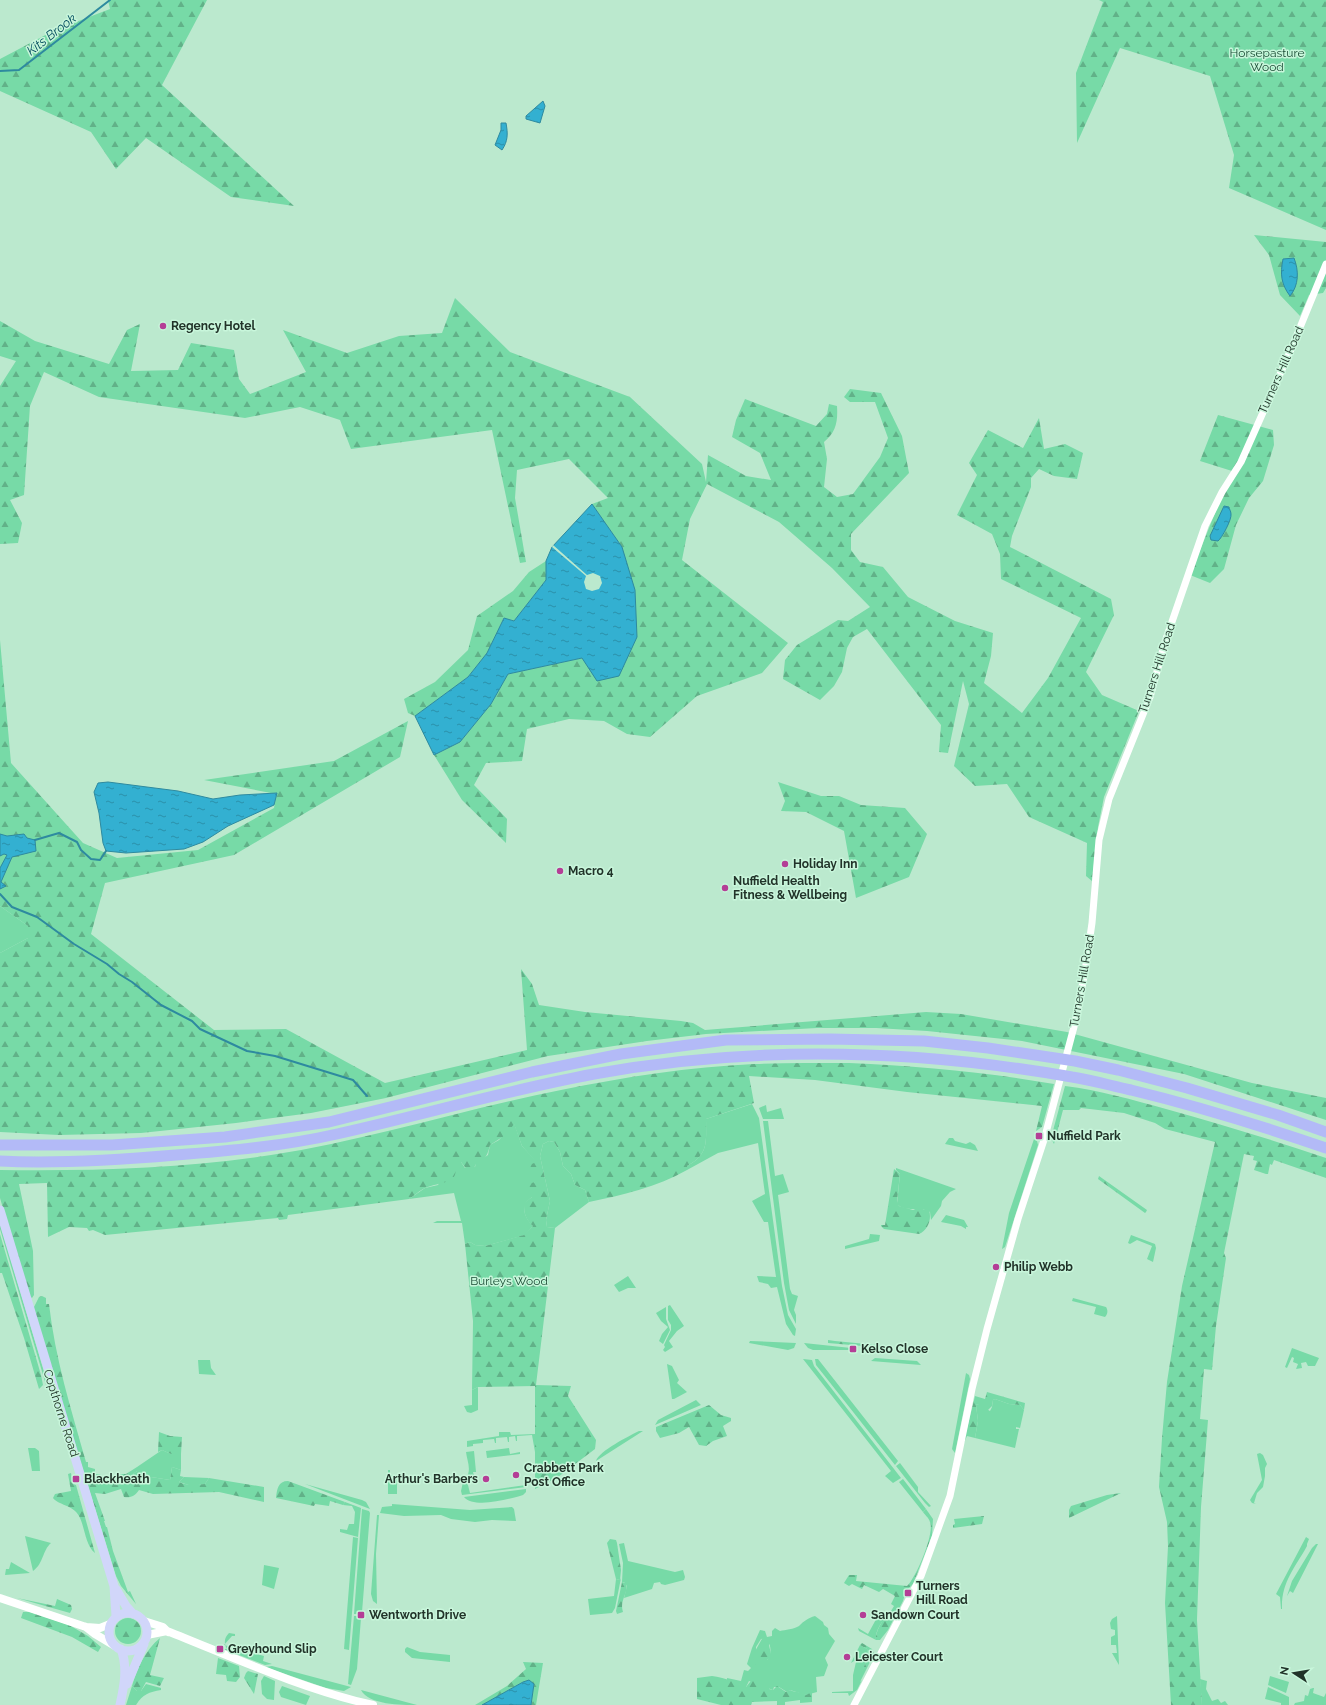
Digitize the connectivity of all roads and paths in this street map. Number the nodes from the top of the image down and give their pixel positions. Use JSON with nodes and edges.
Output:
{"nodes":[{"id":1,"x":1326,"y":264,"type":"edge"},
{"id":2,"x":1326,"y":1132,"type":"edge"},
{"id":3,"x":0,"y":1145,"type":"edge"},
{"id":4,"x":1326,"y":1148,"type":"edge"},
{"id":5,"x":0,"y":1161,"type":"edge"},
{"id":6,"x":0,"y":1210,"type":"edge"},
{"id":7,"x":114,"y":1586,"type":"junction"},
{"id":8,"x":0,"y":1598,"type":"edge"},
{"id":9,"x":133,"y":1614,"type":"junction"},
{"id":10,"x":116,"y":1616,"type":"junction"},
{"id":11,"x":144,"y":1621,"type":"junction"},
{"id":12,"x":110,"y":1624,"type":"junction"},
{"id":13,"x":86,"y":1627,"type":"junction"},
{"id":14,"x":167,"y":1631,"type":"junction"},
{"id":15,"x":146,"y":1640,"type":"junction"},
{"id":16,"x":118,"y":1648,"type":"junction"},
{"id":17,"x":122,"y":1695,"type":"junction"},
{"id":18,"x":120,"y":1705,"type":"edge"},
{"id":19,"x":373,"y":1705,"type":"edge"},
{"id":20,"x":854,"y":1705,"type":"edge"}],
"edges":[{"from":1,"to":20,"type":"street","name":"Turners Hill Road"},
{"from":2,"to":3,"type":"highway"},
{"from":4,"to":5,"type":"highway"},
{"from":6,"to":7,"type":"main road","name":"Copthorne Road"},
{"from":7,"to":9,"type":"main road"},
{"from":7,"to":10,"type":"main road","name":"Copthorne Road"},
{"from":8,"to":13,"type":"main road"},
{"from":9,"to":10,"type":"main road"},
{"from":9,"to":11,"type":"main road"},
{"from":10,"to":12,"type":"main road"},
{"from":11,"to":14,"type":"main road"},
{"from":11,"to":15,"type":"main road"},
{"from":12,"to":13,"type":"main road"},
{"from":12,"to":16,"type":"main road"},
{"from":13,"to":16,"type":"main road"},
{"from":14,"to":15,"type":"main road"},
{"from":14,"to":19,"type":"main road"},
{"from":15,"to":16,"type":"main road"},
{"from":15,"to":17,"type":"main road"},
{"from":16,"to":17,"type":"main road"},
{"from":17,"to":18,"type":"main road"}]}
